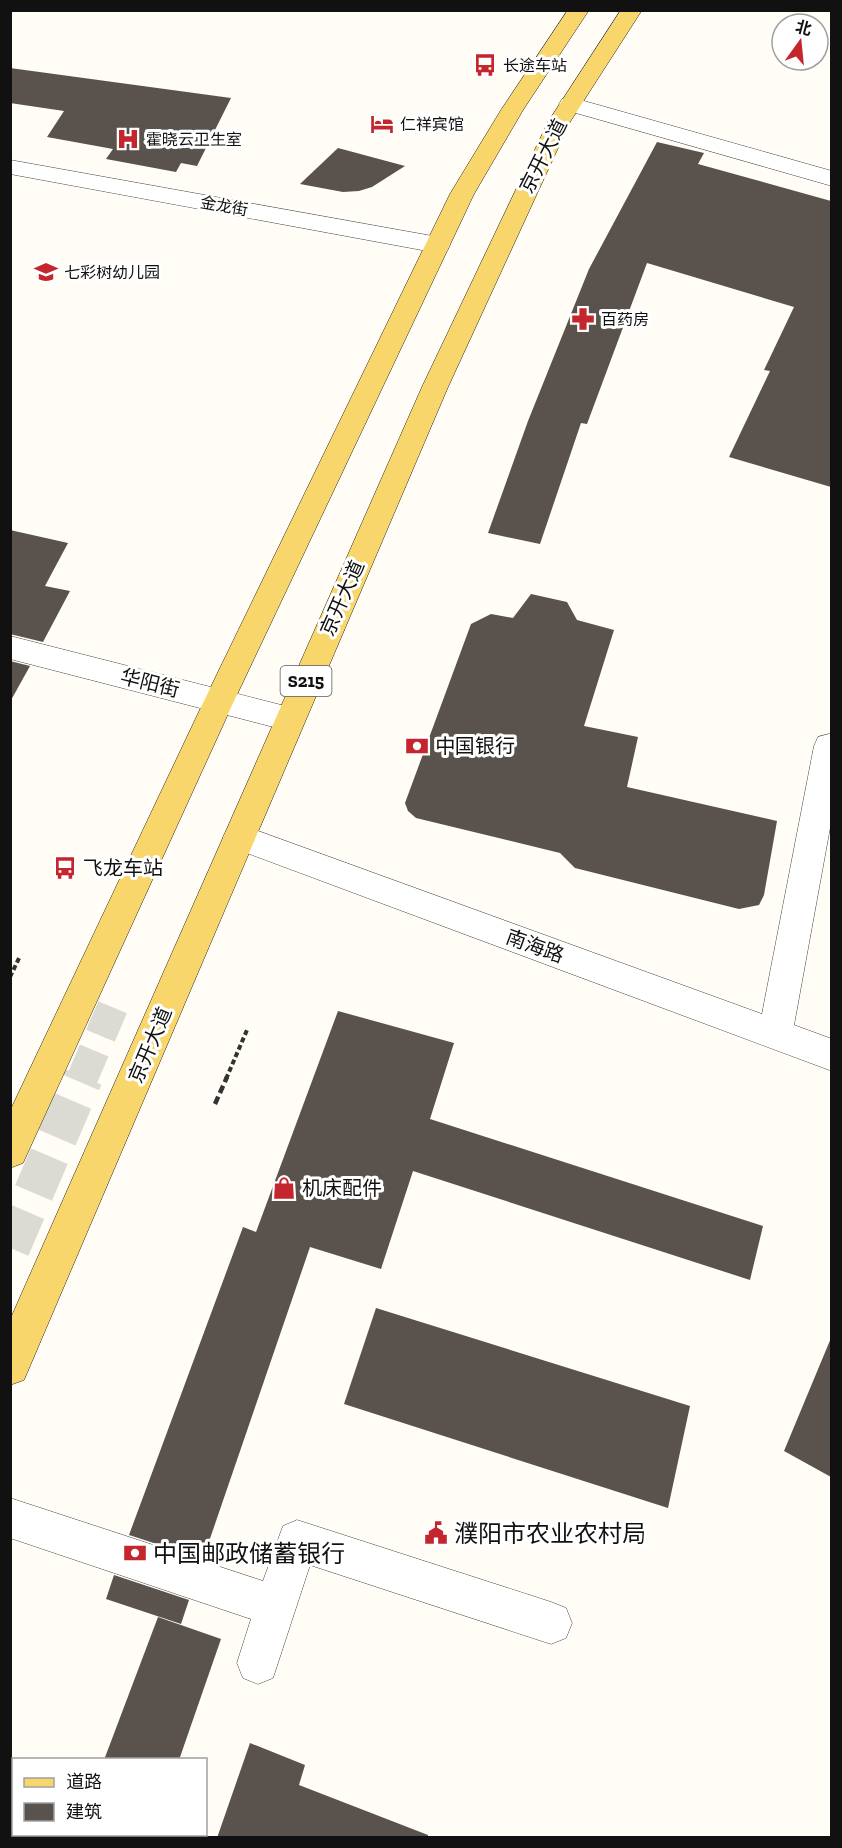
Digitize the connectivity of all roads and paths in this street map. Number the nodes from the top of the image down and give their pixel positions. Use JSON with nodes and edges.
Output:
{"nodes":[{"id":1,"x":579,"y":10,"type":"edge"},
{"id":2,"x":632,"y":10,"type":"edge"},
{"id":3,"x":570,"y":104,"type":"junction"},
{"id":4,"x":10,"y":167,"type":"edge"},
{"id":5,"x":831,"y":179,"type":"edge"},
{"id":6,"x":438,"y":245,"type":"junction"},
{"id":7,"x":10,"y":648,"type":"edge"},
{"id":8,"x":219,"y":701,"type":"junction"},
{"id":9,"x":289,"y":719,"type":"junction"},
{"id":10,"x":829,"y":746,"type":"dead end"},
{"id":11,"x":239,"y":837,"type":"junction"},
{"id":12,"x":20,"y":957,"type":"dead end"},
{"id":13,"x":10,"y":977,"type":"edge"},
{"id":14,"x":247,"y":1030,"type":"dead end"},
{"id":15,"x":776,"y":1035,"type":"junction"},
{"id":16,"x":831,"y":1055,"type":"edge"},
{"id":17,"x":215,"y":1104,"type":"dead end"},
{"id":18,"x":10,"y":1151,"type":"edge"},
{"id":19,"x":10,"y":1366,"type":"edge"},
{"id":20,"x":10,"y":1518,"type":"edge"},
{"id":21,"x":276,"y":1606,"type":"junction"},
{"id":22,"x":551,"y":1623,"type":"dead end"},
{"id":23,"x":258,"y":1663,"type":"dead end"}],
"edges":[{"from":1,"to":6,"type":"main road"},
{"from":2,"to":3,"type":"main road","name":"京开大道","number":"S215"},
{"from":3,"to":5,"type":"street"},
{"from":3,"to":9,"type":"main road","name":"京开大道","number":"S215"},
{"from":4,"to":6,"type":"street","name":"金龙街"},
{"from":6,"to":8,"type":"main road"},
{"from":7,"to":8,"type":"street","name":"华阳街"},
{"from":8,"to":9,"type":"street","name":"华阳街"},
{"from":8,"to":18,"type":"main road"},
{"from":9,"to":11,"type":"main road","name":"京开大道","number":"S215"},
{"from":10,"to":15,"type":"street"},
{"from":11,"to":15,"type":"street","name":"南海路"},
{"from":11,"to":19,"type":"main road","name":"京开大道","number":"S215"},
{"from":12,"to":13,"type":"path"},
{"from":14,"to":17,"type":"path"},
{"from":15,"to":16,"type":"street","name":"南海路"},
{"from":20,"to":21,"type":"street"},
{"from":21,"to":22,"type":"street"},
{"from":21,"to":23,"type":"street"}]}
